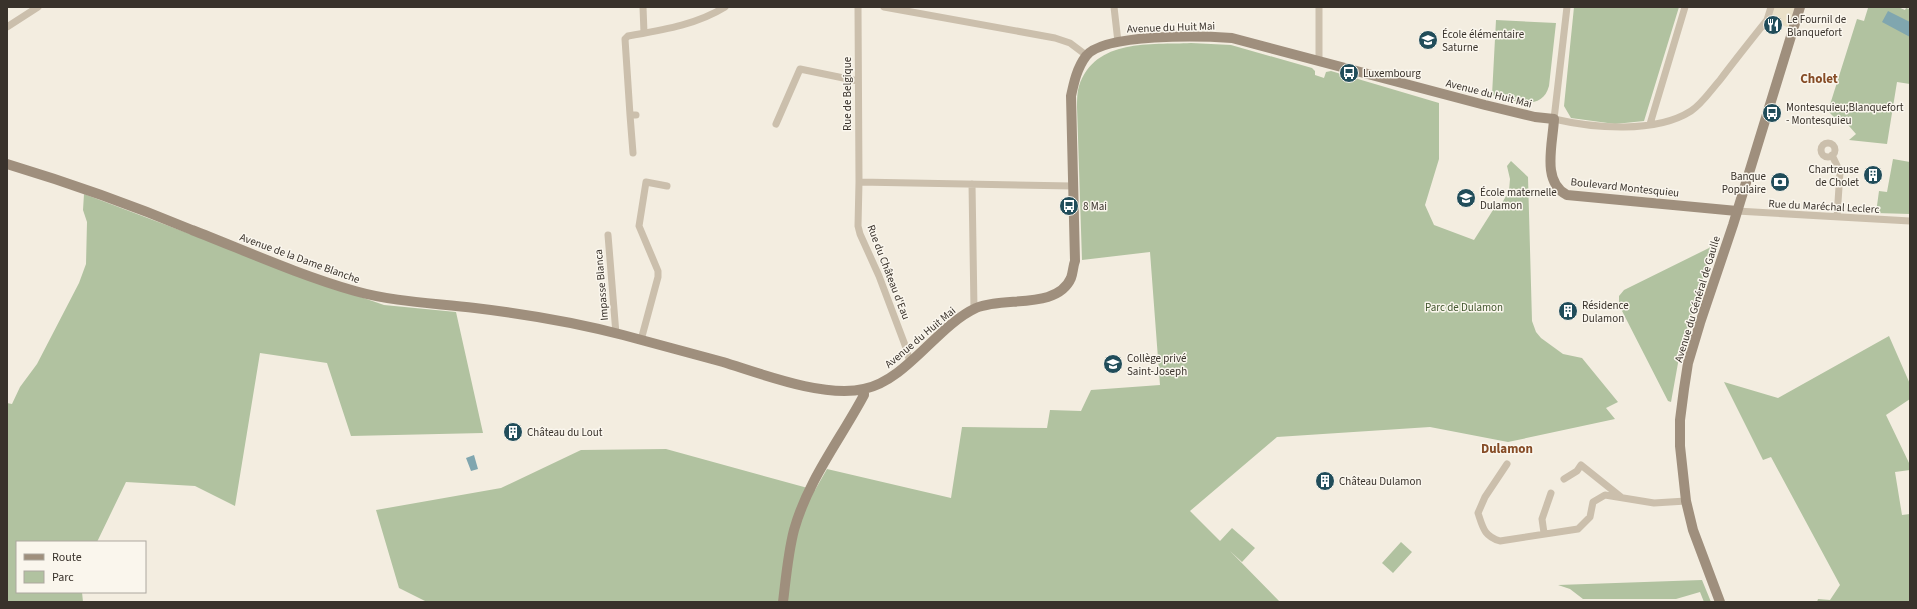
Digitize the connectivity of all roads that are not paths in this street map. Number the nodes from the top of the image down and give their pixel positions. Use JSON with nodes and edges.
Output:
{"nodes":[{"id":1,"x":38,"y":7,"type":"edge"},
{"id":2,"x":643,"y":7,"type":"edge"},
{"id":3,"x":725,"y":7,"type":"edge"},
{"id":4,"x":858,"y":7,"type":"edge"},
{"id":5,"x":884,"y":7,"type":"edge"},
{"id":6,"x":1114,"y":7,"type":"edge"},
{"id":7,"x":1319,"y":7,"type":"edge"},
{"id":8,"x":1567,"y":7,"type":"edge"},
{"id":9,"x":1685,"y":7,"type":"edge"},
{"id":10,"x":1771,"y":7,"type":"edge"},
{"id":11,"x":1800,"y":7,"type":"edge"},
{"id":12,"x":7,"y":27,"type":"edge"},
{"id":13,"x":644,"y":33,"type":"junction"},
{"id":14,"x":1118,"y":42,"type":"junction"},
{"id":15,"x":1086,"y":55,"type":"junction"},
{"id":16,"x":1319,"y":60,"type":"junction"},
{"id":17,"x":858,"y":81,"type":"junction"},
{"id":18,"x":1554,"y":119,"type":"junction"},
{"id":19,"x":776,"y":124,"type":"dead end"},
{"id":20,"x":1650,"y":124,"type":"junction"},
{"id":21,"x":633,"y":153,"type":"dead end"},
{"id":22,"x":1832,"y":155,"type":"dead end"},
{"id":23,"x":7,"y":164,"type":"edge"},
{"id":24,"x":859,"y":182,"type":"junction"},
{"id":25,"x":972,"y":184,"type":"junction"},
{"id":26,"x":667,"y":186,"type":"dead end"},
{"id":27,"x":1072,"y":186,"type":"junction"},
{"id":28,"x":1737,"y":211,"type":"junction"},
{"id":29,"x":1837,"y":217,"type":"junction"},
{"id":30,"x":1910,"y":221,"type":"edge"},
{"id":31,"x":608,"y":235,"type":"dead end"},
{"id":32,"x":974,"y":309,"type":"junction"},
{"id":33,"x":618,"y":334,"type":"junction"},
{"id":34,"x":641,"y":340,"type":"junction"},
{"id":35,"x":910,"y":362,"type":"junction"},
{"id":36,"x":864,"y":390,"type":"junction"},
{"id":37,"x":1507,"y":464,"type":"dead end"},
{"id":38,"x":1564,"y":478,"type":"dead end"},
{"id":39,"x":1551,"y":493,"type":"dead end"},
{"id":40,"x":1623,"y":499,"type":"junction"},
{"id":41,"x":1686,"y":501,"type":"junction"},
{"id":42,"x":1544,"y":533,"type":"junction"},
{"id":43,"x":783,"y":602,"type":"edge"},
{"id":44,"x":1720,"y":602,"type":"edge"}],
"edges":[{"from":1,"to":12,"type":"street"},
{"from":2,"to":13,"type":"street"},
{"from":3,"to":13,"type":"street"},
{"from":4,"to":17,"type":"street","name":"Rue de Belgique"},
{"from":5,"to":15,"type":"street"},
{"from":6,"to":14,"type":"street"},
{"from":7,"to":16,"type":"street"},
{"from":8,"to":18,"type":"street"},
{"from":9,"to":20,"type":"street"},
{"from":10,"to":20,"type":"street","name":"Avenue du Huit Mai"},
{"from":11,"to":28,"type":"main road","name":"Avenue du Général de Gaulle"},
{"from":13,"to":21,"type":"street"},
{"from":14,"to":15,"type":"main road","name":"Avenue du Huit Mai"},
{"from":14,"to":16,"type":"main road","name":"Avenue du Huit Mai"},
{"from":15,"to":27,"type":"main road","name":"Avenue du Huit Mai"},
{"from":16,"to":18,"type":"main road","name":"Avenue du Huit Mai"},
{"from":17,"to":19,"type":"street"},
{"from":17,"to":24,"type":"street","name":"Rue de Belgique"},
{"from":18,"to":20,"type":"street","name":"Avenue du Huit Mai"},
{"from":18,"to":28,"type":"main road","name":"Boulevard Montesquieu"},
{"from":22,"to":29,"type":"street"},
{"from":23,"to":33,"type":"main road","name":"Avenue de la Dame Blanche"},
{"from":24,"to":25,"type":"street"},
{"from":24,"to":35,"type":"street","name":"Rue du Château d'Eau"},
{"from":25,"to":27,"type":"street"},
{"from":25,"to":32,"type":"street"},
{"from":26,"to":34,"type":"street"},
{"from":27,"to":32,"type":"main road","name":"Avenue du Huit Mai"},
{"from":28,"to":29,"type":"street","name":"Rue du Maréchal Leclerc"},
{"from":28,"to":41,"type":"main road","name":"Avenue du Général de Gaulle"},
{"from":29,"to":30,"type":"street","name":"Rue du Maréchal Leclerc"},
{"from":31,"to":33,"type":"street","name":"Impasse Blanca"},
{"from":32,"to":35,"type":"main road","name":"Avenue du Huit Mai"},
{"from":33,"to":34,"type":"main road","name":"Avenue du Huit Mai"},
{"from":34,"to":36,"type":"main road","name":"Avenue du Huit Mai"},
{"from":35,"to":36,"type":"main road","name":"Avenue du Huit Mai"},
{"from":36,"to":43,"type":"main road"},
{"from":37,"to":42,"type":"street"},
{"from":38,"to":40,"type":"street"},
{"from":39,"to":42,"type":"street"},
{"from":40,"to":41,"type":"street"},
{"from":40,"to":42,"type":"street"},
{"from":41,"to":44,"type":"main road","name":"Avenue du Général de Gaulle"}]}
